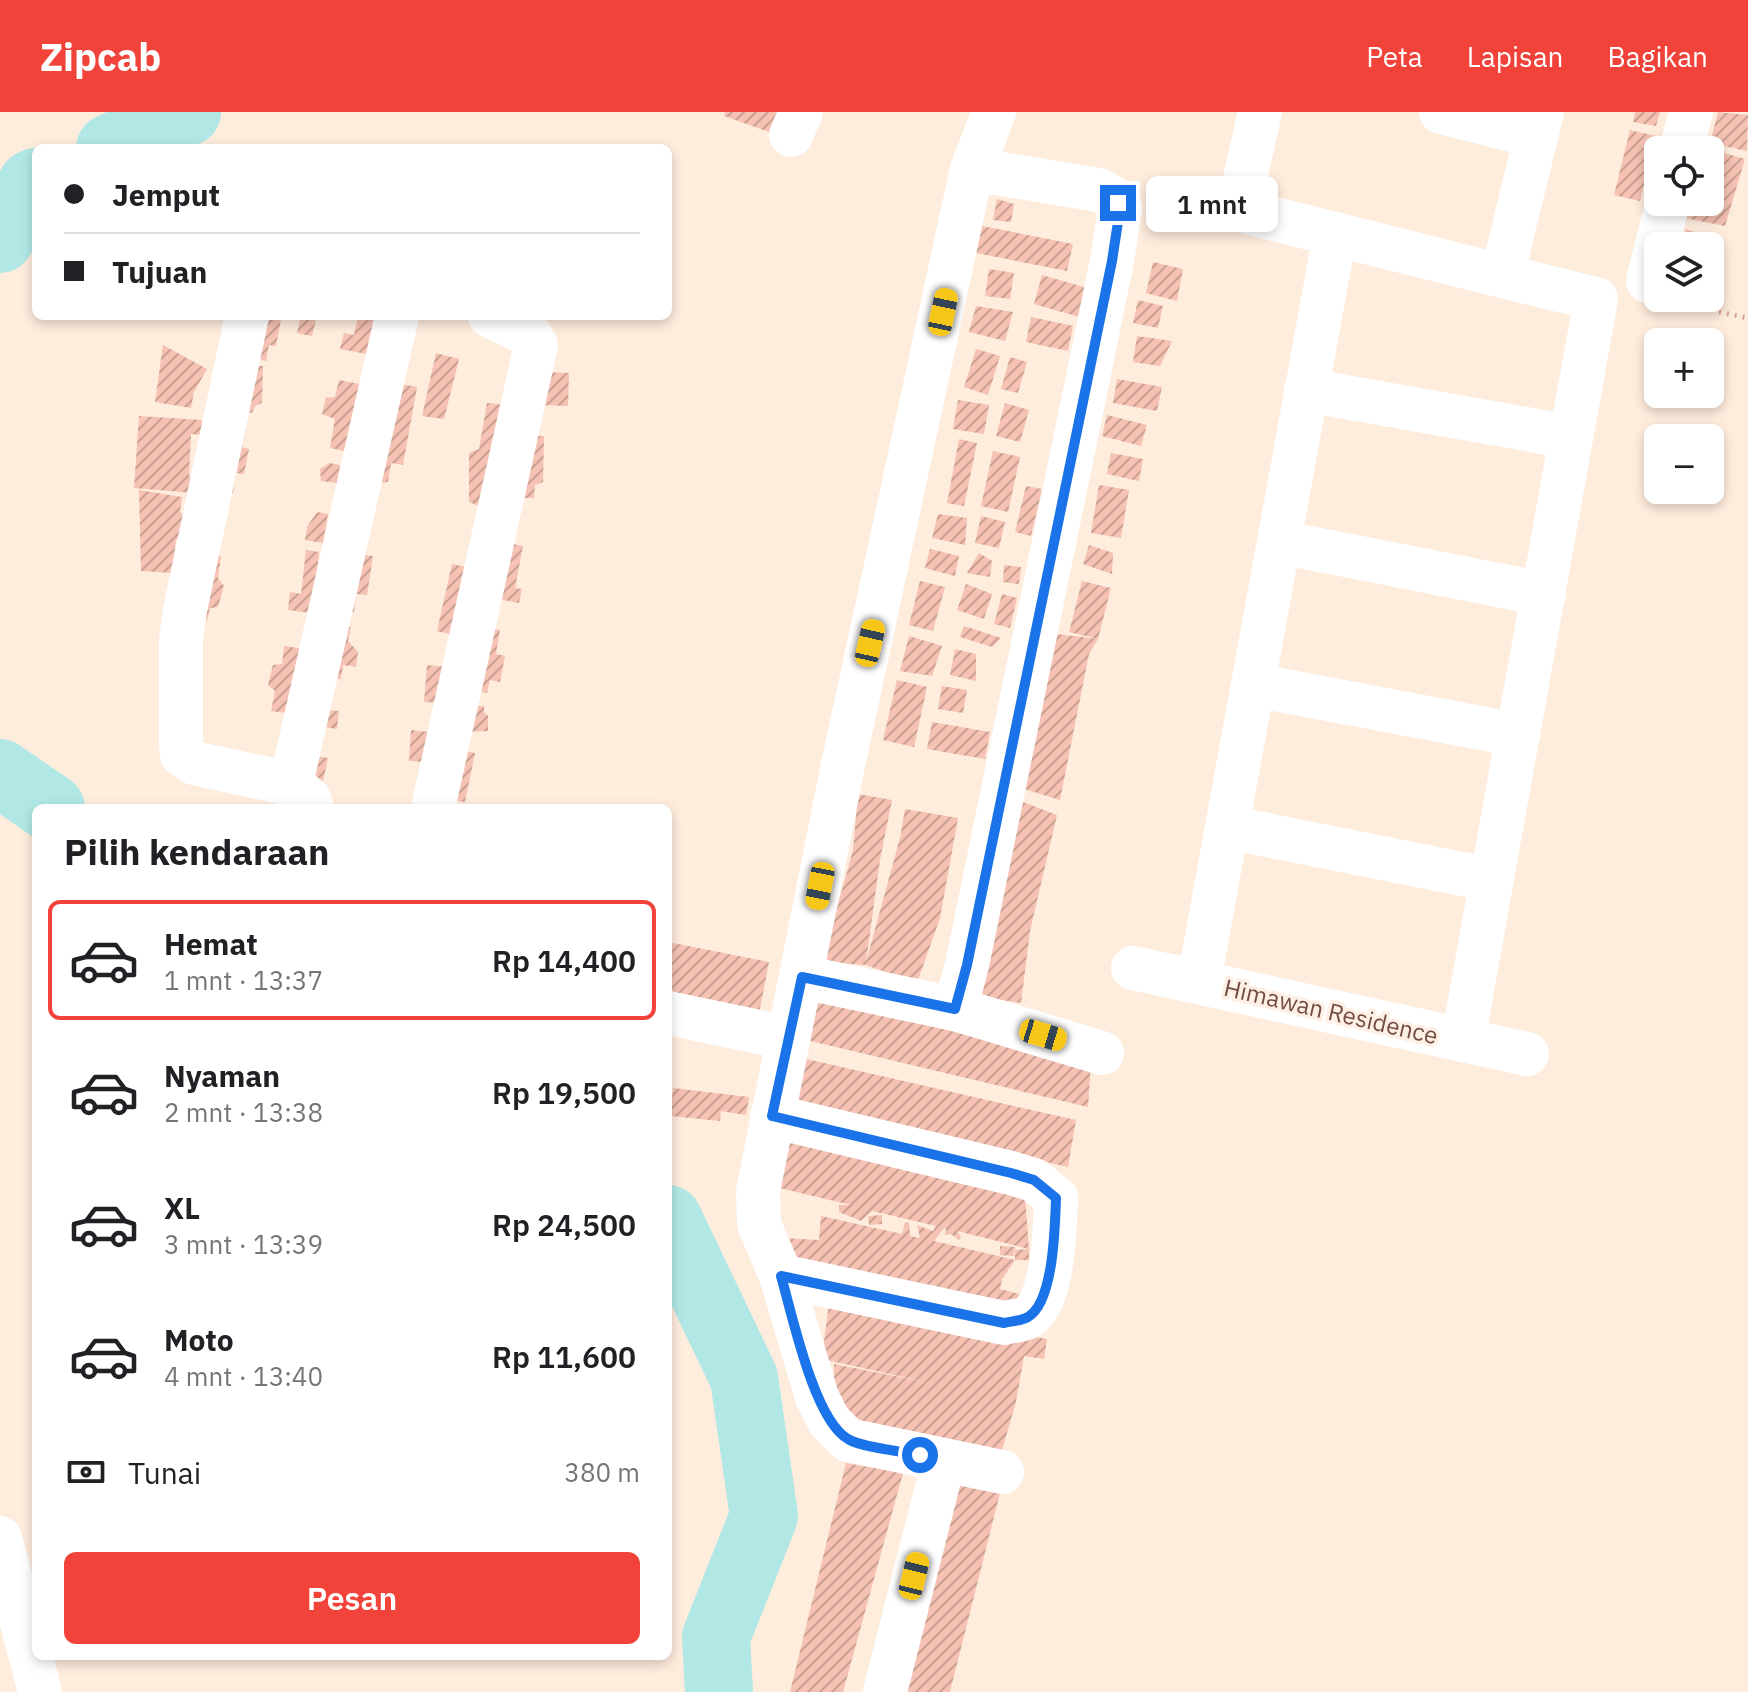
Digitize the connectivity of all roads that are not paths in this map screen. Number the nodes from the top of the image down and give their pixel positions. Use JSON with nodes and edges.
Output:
{"nodes":[{"id":1,"x":994,"y":112,"type":"edge"},
{"id":2,"x":1260,"y":112,"type":"edge"},
{"id":3,"x":1441,"y":112,"type":"edge"},
{"id":4,"x":1691,"y":112,"type":"edge"},
{"id":5,"x":1539,"y":124,"type":"edge"},
{"id":6,"x":1685,"y":136,"type":"edge"},
{"id":7,"x":972,"y":169,"type":"junction"},
{"id":8,"x":1335,"y":234,"type":"junction"},
{"id":9,"x":1502,"y":276,"type":"junction"},
{"id":10,"x":246,"y":320,"type":"edge"},
{"id":11,"x":396,"y":320,"type":"edge"},
{"id":12,"x":498,"y":320,"type":"edge"},
{"id":13,"x":1306,"y":390,"type":"junction"},
{"id":14,"x":1571,"y":437,"type":"junction"},
{"id":15,"x":1279,"y":542,"type":"junction"},
{"id":16,"x":1544,"y":594,"type":"junction"},
{"id":17,"x":1253,"y":685,"type":"junction"},
{"id":18,"x":1518,"y":735,"type":"junction"},
{"id":19,"x":302,"y":796,"type":"edge"},
{"id":20,"x":434,"y":804,"type":"edge"},
{"id":21,"x":1227,"y":827,"type":"junction"},
{"id":22,"x":1492,"y":880,"type":"junction"},
{"id":23,"x":1133,"y":968,"type":"dead end"},
{"id":24,"x":802,"y":977,"type":"junction"},
{"id":25,"x":1199,"y":981,"type":"junction"},
{"id":26,"x":955,"y":1009,"type":"junction"},
{"id":27,"x":672,"y":1014,"type":"edge"},
{"id":28,"x":788,"y":1038,"type":"junction"},
{"id":29,"x":1463,"y":1040,"type":"junction"},
{"id":30,"x":1102,"y":1053,"type":"dead end"},
{"id":31,"x":1527,"y":1054,"type":"dead end"},
{"id":32,"x":772,"y":1116,"type":"junction"},
{"id":33,"x":781,"y":1276,"type":"junction"},
{"id":34,"x":944,"y":1460,"type":"junction"},
{"id":35,"x":1002,"y":1472,"type":"dead end"},
{"id":36,"x":0,"y":1538,"type":"edge"},
{"id":37,"x":40,"y":1692,"type":"edge"},
{"id":38,"x":885,"y":1692,"type":"edge"}],
"edges":[{"from":1,"to":7,"type":"street"},
{"from":2,"to":8,"type":"street","name":"Himawan Residence"},
{"from":3,"to":5,"type":"street"},
{"from":4,"to":6,"type":"street"},
{"from":5,"to":9,"type":"street"},
{"from":7,"to":24,"type":"street"},
{"from":7,"to":26,"type":"street"},
{"from":8,"to":9,"type":"street","name":"Himawan Residence"},
{"from":8,"to":13,"type":"street","name":"Himawan Residence"},
{"from":9,"to":14,"type":"street","name":"Himawan Residence"},
{"from":10,"to":19,"type":"street"},
{"from":11,"to":19,"type":"street"},
{"from":12,"to":20,"type":"street"},
{"from":13,"to":14,"type":"street"},
{"from":13,"to":15,"type":"street","name":"Himawan Residence"},
{"from":14,"to":16,"type":"street","name":"Himawan Residence"},
{"from":15,"to":16,"type":"street"},
{"from":15,"to":17,"type":"street","name":"Himawan Residence"},
{"from":16,"to":18,"type":"street","name":"Himawan Residence"},
{"from":17,"to":18,"type":"street"},
{"from":17,"to":21,"type":"street","name":"Himawan Residence"},
{"from":18,"to":22,"type":"street","name":"Himawan Residence"},
{"from":21,"to":22,"type":"street"},
{"from":21,"to":25,"type":"street","name":"Himawan Residence"},
{"from":22,"to":29,"type":"street","name":"Himawan Residence"},
{"from":23,"to":25,"type":"street","name":"Himawan Residence"},
{"from":24,"to":26,"type":"street"},
{"from":24,"to":28,"type":"street"},
{"from":25,"to":29,"type":"street","name":"Himawan Residence"},
{"from":26,"to":30,"type":"street"},
{"from":27,"to":28,"type":"street"},
{"from":28,"to":32,"type":"street"},
{"from":29,"to":31,"type":"street","name":"Himawan Residence"},
{"from":32,"to":33,"type":"street"},
{"from":32,"to":33,"type":"street"},
{"from":33,"to":34,"type":"street"},
{"from":34,"to":35,"type":"street"},
{"from":34,"to":38,"type":"street"},
{"from":36,"to":37,"type":"street"}]}
